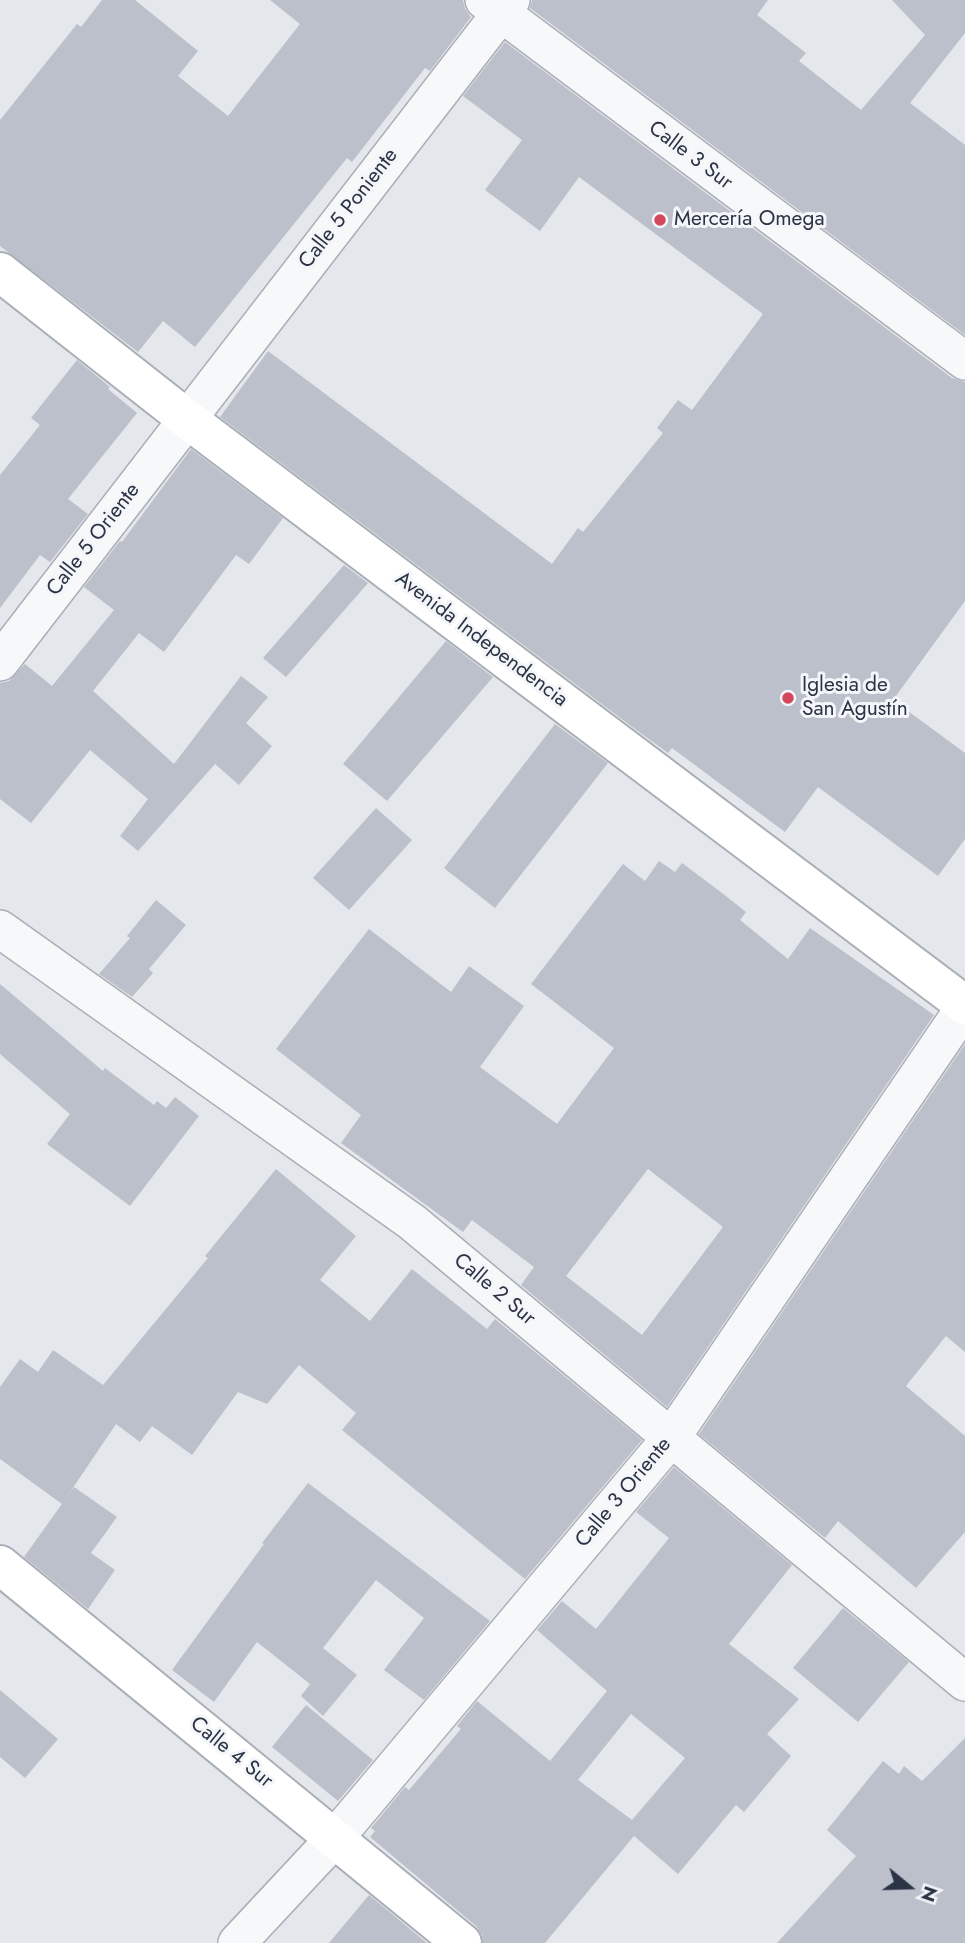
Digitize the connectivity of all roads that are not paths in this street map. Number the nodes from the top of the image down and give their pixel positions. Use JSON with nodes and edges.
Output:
{"nodes":[{"id":1,"x":498,"y":5,"type":"edge"},
{"id":2,"x":0,"y":272,"type":"edge"},
{"id":3,"x":965,"y":361,"type":"edge"},
{"id":4,"x":187,"y":419,"type":"junction"},
{"id":5,"x":0,"y":662,"type":"edge"},
{"id":6,"x":0,"y":929,"type":"edge"},
{"id":7,"x":965,"y":1006,"type":"edge"},
{"id":8,"x":671,"y":1438,"type":"junction"},
{"id":9,"x":0,"y":1565,"type":"edge"},
{"id":10,"x":965,"y":1682,"type":"edge"},
{"id":11,"x":335,"y":1838,"type":"junction"},
{"id":12,"x":237,"y":1943,"type":"edge"},
{"id":13,"x":461,"y":1943,"type":"edge"}],
"edges":[{"from":1,"to":3,"type":"street","name":"Calle 3 Sur"},
{"from":1,"to":4,"type":"street","name":"Calle 5 Poniente"},
{"from":2,"to":4,"type":"main road","name":"Avenida Independencia"},
{"from":4,"to":5,"type":"street","name":"Calle 5 Oriente"},
{"from":4,"to":7,"type":"main road","name":"Avenida Independencia"},
{"from":6,"to":8,"type":"street","name":"Calle 2 Sur"},
{"from":7,"to":8,"type":"street","name":"Calle 3 Oriente"},
{"from":8,"to":10,"type":"street","name":"Calle 2 Sur"},
{"from":8,"to":11,"type":"street","name":"Calle 3 Oriente"},
{"from":9,"to":11,"type":"main road","name":"Calle 4 Sur"},
{"from":11,"to":12,"type":"street","name":"Calle 3 Oriente"},
{"from":11,"to":13,"type":"main road","name":"Calle 4 Sur"}]}
